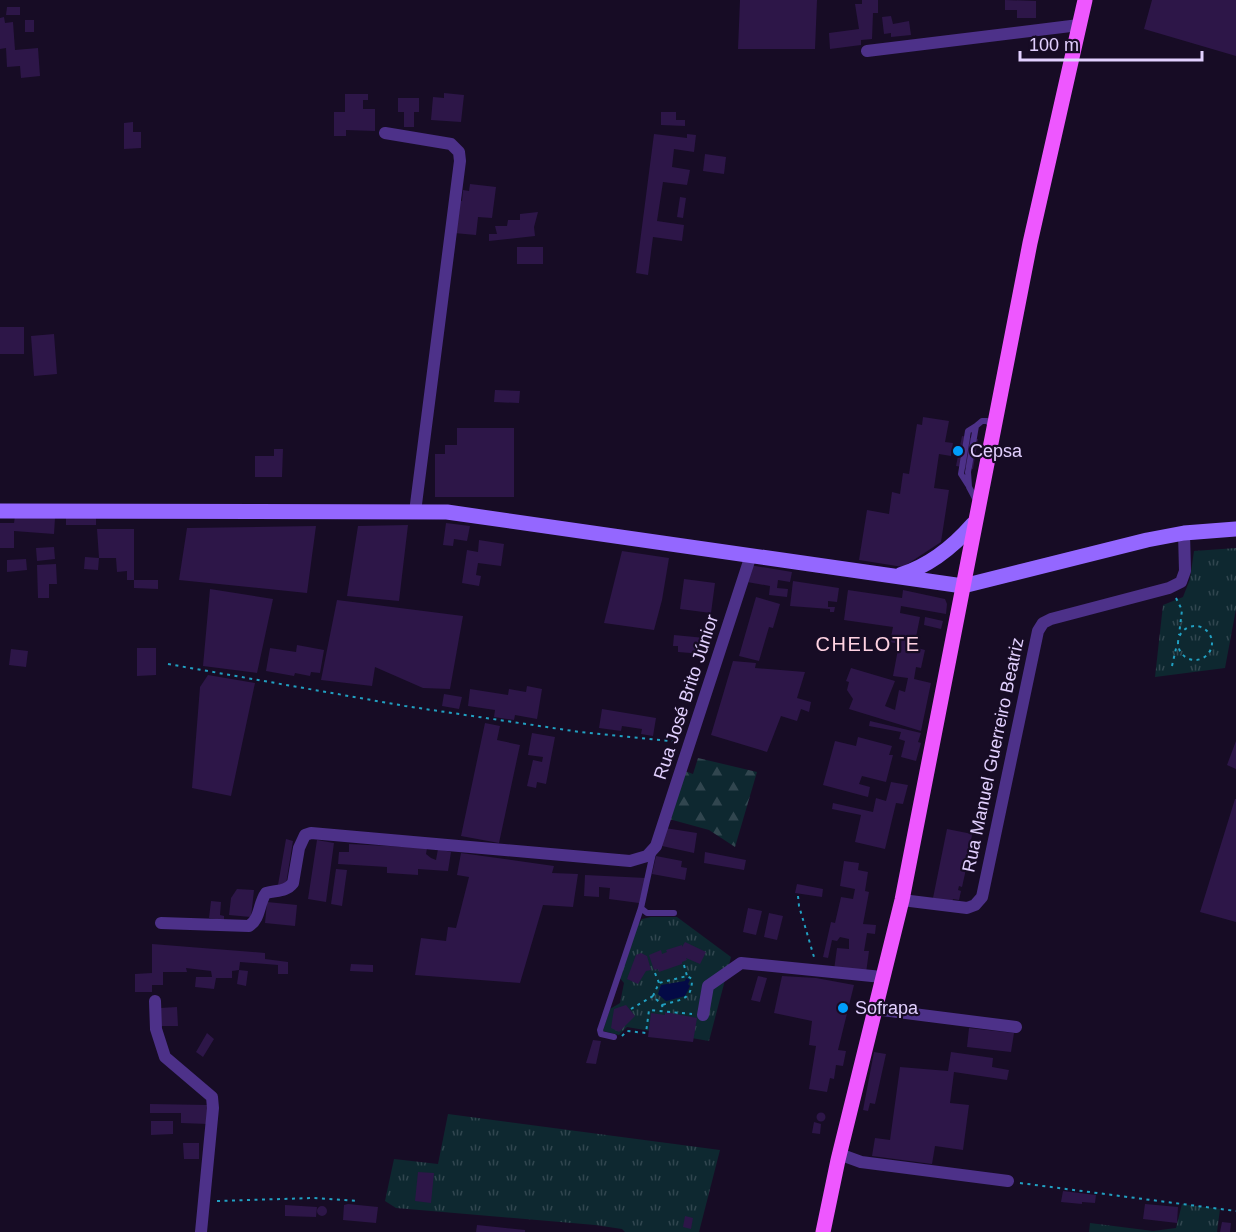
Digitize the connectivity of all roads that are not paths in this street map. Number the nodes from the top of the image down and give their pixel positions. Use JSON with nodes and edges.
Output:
{"nodes":[{"id":1,"x":1085,"y":0,"type":"edge"},
{"id":2,"x":1079,"y":25,"type":"junction"},
{"id":3,"x":867,"y":51,"type":"dead end"},
{"id":4,"x":385,"y":133,"type":"dead end"},
{"id":5,"x":988,"y":419,"type":"junction"},
{"id":6,"x":978,"y":504,"type":"junction"},
{"id":7,"x":0,"y":511,"type":"edge"},
{"id":8,"x":415,"y":512,"type":"junction"},
{"id":9,"x":974,"y":524,"type":"junction"},
{"id":10,"x":1236,"y":529,"type":"edge"},
{"id":11,"x":1184,"y":533,"type":"junction"},
{"id":12,"x":751,"y":555,"type":"junction"},
{"id":13,"x":897,"y":575,"type":"junction"},
{"id":14,"x":963,"y":586,"type":"junction"},
{"id":15,"x":654,"y":849,"type":"junction"},
{"id":16,"x":902,"y":900,"type":"junction"},
{"id":17,"x":641,"y":908,"type":"junction"},
{"id":18,"x":674,"y":914,"type":"dead end"},
{"id":19,"x":161,"y":923,"type":"dead end"},
{"id":20,"x":882,"y":977,"type":"junction"},
{"id":21,"x":154,"y":1001,"type":"dead end"},
{"id":22,"x":874,"y":1009,"type":"junction"},
{"id":23,"x":703,"y":1015,"type":"road end"},
{"id":24,"x":1016,"y":1027,"type":"dead end"},
{"id":25,"x":614,"y":1037,"type":"road end"},
{"id":26,"x":839,"y":1154,"type":"junction"},
{"id":27,"x":1008,"y":1181,"type":"road end"},
{"id":28,"x":201,"y":1232,"type":"edge"},
{"id":29,"x":823,"y":1232,"type":"edge"}],
"edges":[{"from":1,"to":2,"type":"main road"},
{"from":2,"to":3,"type":"street"},
{"from":2,"to":5,"type":"main road"},
{"from":4,"to":8,"type":"street"},
{"from":5,"to":6,"type":"main road"},
{"from":5,"to":6,"type":"lane"},
{"from":6,"to":9,"type":"main road"},
{"from":7,"to":8,"type":"street"},
{"from":8,"to":12,"type":"street"},
{"from":9,"to":13,"type":"street"},
{"from":9,"to":14,"type":"main road"},
{"from":10,"to":11,"type":"street"},
{"from":11,"to":14,"type":"street"},
{"from":11,"to":16,"type":"street","name":"Rua Manuel Guerreiro Beatriz"},
{"from":12,"to":13,"type":"street"},
{"from":12,"to":15,"type":"street","name":"Rua José Brito Júnior"},
{"from":13,"to":14,"type":"street"},
{"from":14,"to":16,"type":"main road"},
{"from":15,"to":17,"type":"lane"},
{"from":15,"to":19,"type":"street"},
{"from":16,"to":20,"type":"main road"},
{"from":17,"to":18,"type":"lane"},
{"from":17,"to":25,"type":"lane"},
{"from":20,"to":22,"type":"main road"},
{"from":20,"to":23,"type":"street"},
{"from":21,"to":28,"type":"street"},
{"from":22,"to":24,"type":"street"},
{"from":22,"to":26,"type":"main road"},
{"from":26,"to":27,"type":"street"},
{"from":26,"to":29,"type":"main road"}]}
